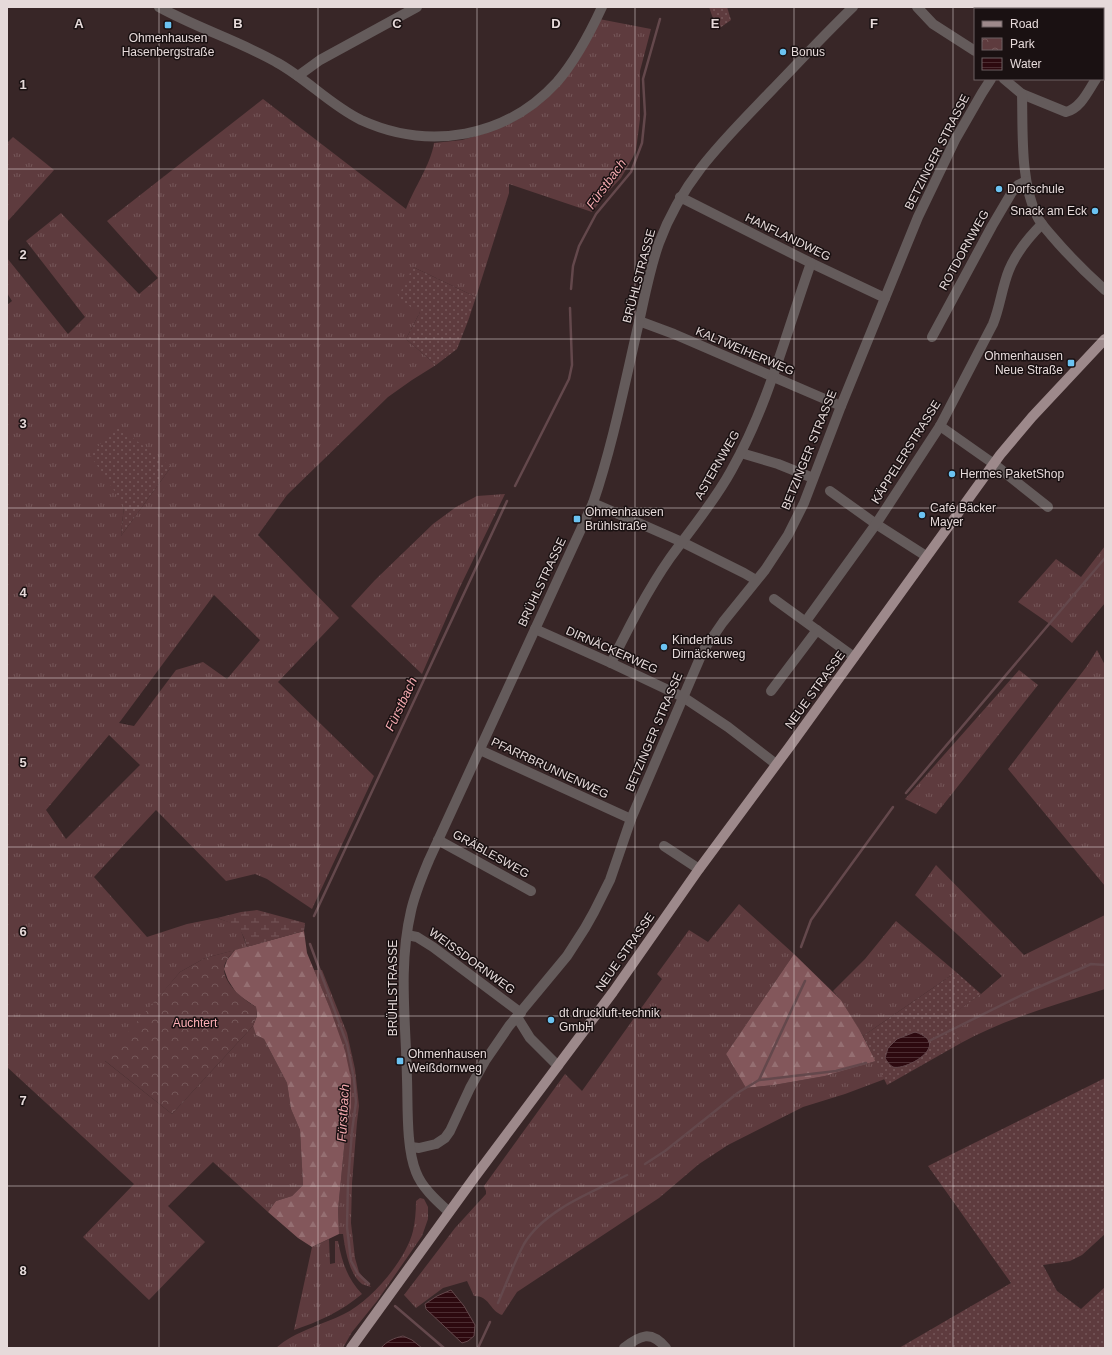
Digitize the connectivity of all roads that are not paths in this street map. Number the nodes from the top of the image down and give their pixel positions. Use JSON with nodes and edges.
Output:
{"nodes":[{"id":1,"x":159,"y":7,"type":"edge"},
{"id":2,"x":417,"y":7,"type":"edge"},
{"id":3,"x":602,"y":7,"type":"edge"},
{"id":4,"x":853,"y":7,"type":"edge"},
{"id":5,"x":917,"y":7,"type":"edge"},
{"id":6,"x":974,"y":50,"type":"edge"},
{"id":7,"x":298,"y":76,"type":"junction"},
{"id":8,"x":990,"y":80,"type":"edge"},
{"id":9,"x":1005,"y":80,"type":"edge"},
{"id":10,"x":1095,"y":80,"type":"edge"},
{"id":11,"x":1022,"y":94,"type":"junction"},
{"id":12,"x":1026,"y":181,"type":"junction"},
{"id":13,"x":680,"y":197,"type":"junction"},
{"id":14,"x":1042,"y":224,"type":"junction"},
{"id":15,"x":811,"y":263,"type":"junction"},
{"id":16,"x":1105,"y":290,"type":"edge"},
{"id":17,"x":885,"y":298,"type":"junction"},
{"id":18,"x":639,"y":321,"type":"junction"},
{"id":19,"x":932,"y":338,"type":"dead end"},
{"id":20,"x":1105,"y":339,"type":"edge"},
{"id":21,"x":773,"y":376,"type":"junction"},
{"id":22,"x":840,"y":406,"type":"junction"},
{"id":23,"x":940,"y":426,"type":"junction"},
{"id":24,"x":741,"y":453,"type":"junction"},
{"id":25,"x":994,"y":464,"type":"junction"},
{"id":26,"x":813,"y":478,"type":"junction"},
{"id":27,"x":830,"y":491,"type":"dead end"},
{"id":28,"x":593,"y":502,"type":"junction"},
{"id":29,"x":1048,"y":507,"type":"dead end"},
{"id":30,"x":876,"y":524,"type":"junction"},
{"id":31,"x":682,"y":542,"type":"junction"},
{"id":32,"x":926,"y":556,"type":"junction"},
{"id":33,"x":756,"y":580,"type":"junction"},
{"id":34,"x":774,"y":599,"type":"dead end"},
{"id":35,"x":806,"y":621,"type":"junction"},
{"id":36,"x":535,"y":629,"type":"junction"},
{"id":37,"x":817,"y":630,"type":"junction"},
{"id":38,"x":854,"y":657,"type":"junction"},
{"id":39,"x":612,"y":663,"type":"junction"},
{"id":40,"x":771,"y":691,"type":"dead end"},
{"id":41,"x":683,"y":697,"type":"junction"},
{"id":42,"x":480,"y":750,"type":"junction"},
{"id":43,"x":776,"y":764,"type":"junction"},
{"id":44,"x":631,"y":819,"type":"junction"},
{"id":45,"x":438,"y":840,"type":"junction"},
{"id":46,"x":664,"y":846,"type":"dead end"},
{"id":47,"x":699,"y":870,"type":"junction"},
{"id":48,"x":531,"y":891,"type":"dead end"},
{"id":49,"x":406,"y":935,"type":"junction"},
{"id":50,"x":519,"y":1015,"type":"junction"},
{"id":51,"x":558,"y":1066,"type":"junction"},
{"id":52,"x":411,"y":1147,"type":"junction"},
{"id":53,"x":448,"y":1212,"type":"junction"},
{"id":54,"x":351,"y":1348,"type":"edge"},
{"id":55,"x":624,"y":1348,"type":"edge"},
{"id":56,"x":666,"y":1348,"type":"edge"}],
"edges":[{"from":1,"to":7,"type":"street"},
{"from":2,"to":7,"type":"street"},
{"from":3,"to":7,"type":"street"},
{"from":4,"to":13,"type":"street","name":"BRÜHLSTRASSE"},
{"from":5,"to":6,"type":"street"},
{"from":8,"to":17,"type":"street","name":"BETZINGER STRASSE"},
{"from":9,"to":11,"type":"street"},
{"from":10,"to":11,"type":"street"},
{"from":11,"to":12,"type":"street"},
{"from":12,"to":14,"type":"street"},
{"from":12,"to":19,"type":"street","name":"ROTDORNWEG"},
{"from":13,"to":15,"type":"street","name":"HANFLANDWEG"},
{"from":13,"to":18,"type":"street","name":"BRÜHLSTRASSE"},
{"from":14,"to":16,"type":"street"},
{"from":14,"to":23,"type":"street","name":"KÄPPELERSTRASSE"},
{"from":15,"to":17,"type":"street","name":"HANFLANDWEG"},
{"from":15,"to":21,"type":"street","name":"ASTERNWEG"},
{"from":17,"to":22,"type":"street","name":"BETZINGER STRASSE"},
{"from":18,"to":21,"type":"street","name":"KALTWEIHERWEG"},
{"from":18,"to":28,"type":"street","name":"BRÜHLSTRASSE"},
{"from":20,"to":25,"type":"main road","name":"NEUE STRASSE"},
{"from":21,"to":22,"type":"street","name":"KALTWEIHERWEG"},
{"from":21,"to":24,"type":"street","name":"ASTERNWEG"},
{"from":22,"to":26,"type":"street","name":"BETZINGER STRASSE"},
{"from":23,"to":25,"type":"street"},
{"from":23,"to":30,"type":"street","name":"KÄPPELERSTRASSE"},
{"from":24,"to":26,"type":"street"},
{"from":24,"to":31,"type":"street","name":"ASTERNWEG"},
{"from":25,"to":29,"type":"street"},
{"from":25,"to":32,"type":"main road","name":"NEUE STRASSE"},
{"from":26,"to":33,"type":"street","name":"BETZINGER STRASSE"},
{"from":27,"to":30,"type":"street"},
{"from":28,"to":31,"type":"street"},
{"from":28,"to":36,"type":"street","name":"BRÜHLSTRASSE"},
{"from":30,"to":32,"type":"street"},
{"from":30,"to":35,"type":"street","name":"KÄPPELERSTRASSE"},
{"from":31,"to":33,"type":"street"},
{"from":31,"to":39,"type":"street","name":"ASTERNWEG"},
{"from":32,"to":38,"type":"main road","name":"NEUE STRASSE"},
{"from":33,"to":41,"type":"street","name":"BETZINGER STRASSE"},
{"from":34,"to":35,"type":"street"},
{"from":35,"to":37,"type":"street"},
{"from":36,"to":39,"type":"street","name":"DIRNÄCKERWEG"},
{"from":36,"to":42,"type":"street","name":"BRÜHLSTRASSE"},
{"from":37,"to":38,"type":"street"},
{"from":37,"to":40,"type":"street"},
{"from":38,"to":43,"type":"main road","name":"NEUE STRASSE"},
{"from":39,"to":41,"type":"street","name":"DIRNÄCKERWEG"},
{"from":41,"to":43,"type":"street","name":"DIRNÄCKERWEG"},
{"from":41,"to":44,"type":"street","name":"BETZINGER STRASSE"},
{"from":42,"to":44,"type":"street","name":"PFARRBRUNNENWEG"},
{"from":42,"to":45,"type":"street","name":"BRÜHLSTRASSE"},
{"from":43,"to":47,"type":"main road","name":"NEUE STRASSE"},
{"from":44,"to":50,"type":"street","name":"BETZINGER STRASSE"},
{"from":45,"to":48,"type":"street","name":"GRÄBLESWEG"},
{"from":45,"to":49,"type":"street","name":"BRÜHLSTRASSE"},
{"from":46,"to":47,"type":"street"},
{"from":47,"to":51,"type":"main road","name":"NEUE STRASSE"},
{"from":49,"to":50,"type":"street","name":"WEISSDORNWEG"},
{"from":49,"to":52,"type":"street","name":"BRÜHLSTRASSE"},
{"from":50,"to":51,"type":"street","name":"WEISSDORNWEG"},
{"from":50,"to":52,"type":"street","name":"BETZINGER STRASSE"},
{"from":51,"to":53,"type":"main road","name":"NEUE STRASSE"},
{"from":52,"to":53,"type":"street","name":"BRÜHLSTRASSE"},
{"from":53,"to":54,"type":"main road","name":"NEUE STRASSE"},
{"from":55,"to":56,"type":"street"}]}
